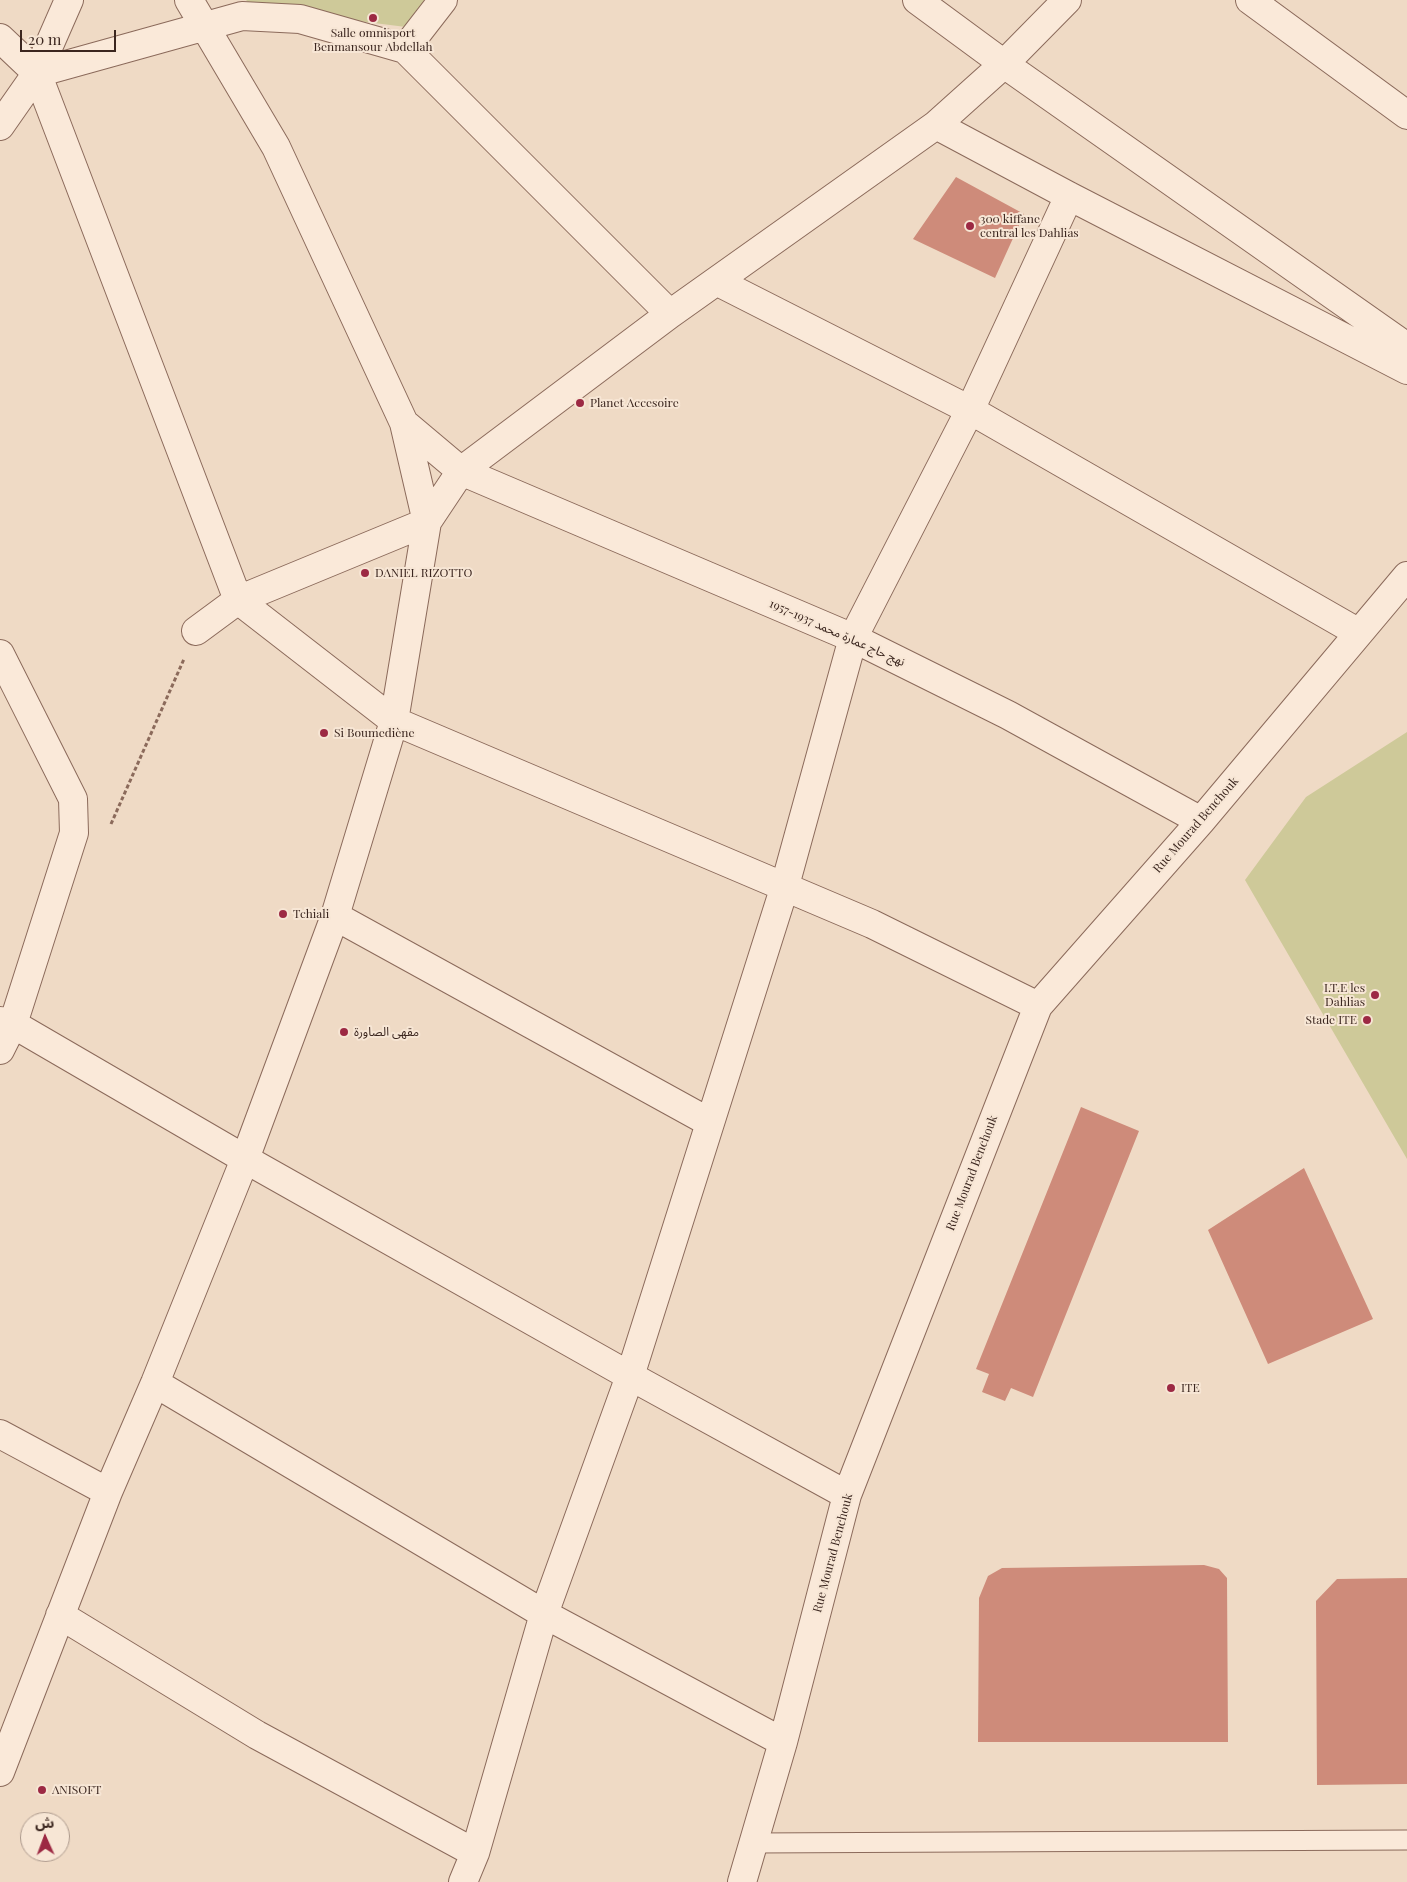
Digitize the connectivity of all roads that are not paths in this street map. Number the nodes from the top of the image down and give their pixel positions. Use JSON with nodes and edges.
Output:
{"nodes":[{"id":1,"x":69,"y":0,"type":"edge"},
{"id":2,"x":189,"y":0,"type":"edge"},
{"id":3,"x":443,"y":0,"type":"edge"},
{"id":4,"x":917,"y":0,"type":"edge"},
{"id":5,"x":1067,"y":0,"type":"edge"},
{"id":6,"x":1250,"y":0,"type":"edge"},
{"id":7,"x":206,"y":27,"type":"junction"},
{"id":8,"x":0,"y":38,"type":"edge"},
{"id":9,"x":404,"y":48,"type":"junction"},
{"id":10,"x":1004,"y":64,"type":"junction"},
{"id":11,"x":36,"y":73,"type":"junction"},
{"id":12,"x":1407,"y":115,"type":"edge"},
{"id":13,"x":936,"y":125,"type":"junction"},
{"id":14,"x":0,"y":126,"type":"edge"},
{"id":15,"x":1069,"y":196,"type":"junction"},
{"id":16,"x":718,"y":282,"type":"junction"},
{"id":17,"x":670,"y":314,"type":"junction"},
{"id":18,"x":1407,"y":347,"type":"edge"},
{"id":19,"x":1407,"y":370,"type":"edge"},
{"id":20,"x":970,"y":410,"type":"junction"},
{"id":21,"x":404,"y":423,"type":"junction"},
{"id":22,"x":461,"y":471,"type":"junction"},
{"id":23,"x":427,"y":522,"type":"junction"},
{"id":24,"x":1407,"y":576,"type":"edge"},
{"id":25,"x":238,"y":600,"type":"junction"},
{"id":26,"x":196,"y":631,"type":"road end"},
{"id":27,"x":1359,"y":633,"type":"junction"},
{"id":28,"x":853,"y":638,"type":"junction"},
{"id":29,"x":0,"y":654,"type":"edge"},
{"id":30,"x":394,"y":721,"type":"junction"},
{"id":31,"x":1201,"y":821,"type":"junction"},
{"id":32,"x":784,"y":889,"type":"junction"},
{"id":33,"x":335,"y":916,"type":"junction"},
{"id":34,"x":1038,"y":1006,"type":"junction"},
{"id":35,"x":7,"y":1022,"type":"edge"},
{"id":36,"x":0,"y":1050,"type":"edge"},
{"id":37,"x":709,"y":1122,"type":"junction"},
{"id":38,"x":246,"y":1159,"type":"junction"},
{"id":39,"x":630,"y":1376,"type":"junction"},
{"id":40,"x":155,"y":1383,"type":"junction"},
{"id":41,"x":0,"y":1434,"type":"edge"},
{"id":42,"x":108,"y":1492,"type":"junction"},
{"id":43,"x":847,"y":1495,"type":"junction"},
{"id":44,"x":544,"y":1614,"type":"junction"},
{"id":45,"x":60,"y":1615,"type":"junction"},
{"id":46,"x":783,"y":1742,"type":"junction"},
{"id":47,"x":0,"y":1772,"type":"edge"},
{"id":48,"x":1407,"y":1840,"type":"edge"},
{"id":49,"x":754,"y":1843,"type":"junction"},
{"id":50,"x":476,"y":1853,"type":"junction"},
{"id":51,"x":462,"y":1882,"type":"edge"},
{"id":52,"x":742,"y":1882,"type":"edge"}],
"edges":[{"from":1,"to":11,"type":"street"},
{"from":2,"to":7,"type":"street"},
{"from":3,"to":9,"type":"street"},
{"from":4,"to":10,"type":"street"},
{"from":5,"to":10,"type":"street"},
{"from":6,"to":12,"type":"street"},
{"from":7,"to":9,"type":"street"},
{"from":7,"to":11,"type":"street"},
{"from":7,"to":21,"type":"street"},
{"from":8,"to":11,"type":"street"},
{"from":9,"to":17,"type":"street"},
{"from":10,"to":13,"type":"street"},
{"from":10,"to":18,"type":"street"},
{"from":11,"to":14,"type":"street"},
{"from":11,"to":25,"type":"street"},
{"from":13,"to":15,"type":"street"},
{"from":13,"to":16,"type":"street"},
{"from":15,"to":19,"type":"street"},
{"from":15,"to":20,"type":"street"},
{"from":16,"to":17,"type":"street"},
{"from":16,"to":20,"type":"street"},
{"from":17,"to":22,"type":"street"},
{"from":20,"to":27,"type":"street"},
{"from":20,"to":28,"type":"street"},
{"from":21,"to":22,"type":"street","name":"نهج حاج عمارة محمد 1937-1957"},
{"from":21,"to":23,"type":"street"},
{"from":22,"to":23,"type":"street"},
{"from":22,"to":28,"type":"street","name":"نهج حاج عمارة محمد 1937-1957"},
{"from":23,"to":25,"type":"street"},
{"from":23,"to":30,"type":"street"},
{"from":24,"to":27,"type":"street","name":"Rue Mourad Benchouk"},
{"from":25,"to":26,"type":"street"},
{"from":25,"to":30,"type":"street"},
{"from":27,"to":31,"type":"street","name":"Rue Mourad Benchouk"},
{"from":28,"to":31,"type":"street","name":"نهج حاج عمارة محمد 1937-1957"},
{"from":28,"to":32,"type":"street"},
{"from":29,"to":35,"type":"street"},
{"from":30,"to":32,"type":"street"},
{"from":30,"to":33,"type":"street"},
{"from":31,"to":34,"type":"street","name":"Rue Mourad Benchouk"},
{"from":32,"to":34,"type":"street"},
{"from":32,"to":37,"type":"street"},
{"from":33,"to":37,"type":"street"},
{"from":33,"to":38,"type":"street"},
{"from":34,"to":43,"type":"street","name":"Rue Mourad Benchouk"},
{"from":35,"to":36,"type":"street"},
{"from":35,"to":38,"type":"street"},
{"from":37,"to":39,"type":"street"},
{"from":38,"to":39,"type":"street"},
{"from":38,"to":40,"type":"street"},
{"from":39,"to":43,"type":"street"},
{"from":39,"to":44,"type":"street"},
{"from":40,"to":42,"type":"street"},
{"from":40,"to":44,"type":"street"},
{"from":41,"to":42,"type":"street"},
{"from":42,"to":45,"type":"street"},
{"from":43,"to":46,"type":"street","name":"Rue Mourad Benchouk"},
{"from":44,"to":46,"type":"street"},
{"from":44,"to":50,"type":"street"},
{"from":45,"to":47,"type":"street"},
{"from":45,"to":50,"type":"street"},
{"from":46,"to":49,"type":"street","name":"Rue Mourad Benchouk"},
{"from":48,"to":49,"type":"lane"},
{"from":49,"to":52,"type":"street","name":"Rue Mourad Benchouk"},
{"from":50,"to":51,"type":"street"}]}
